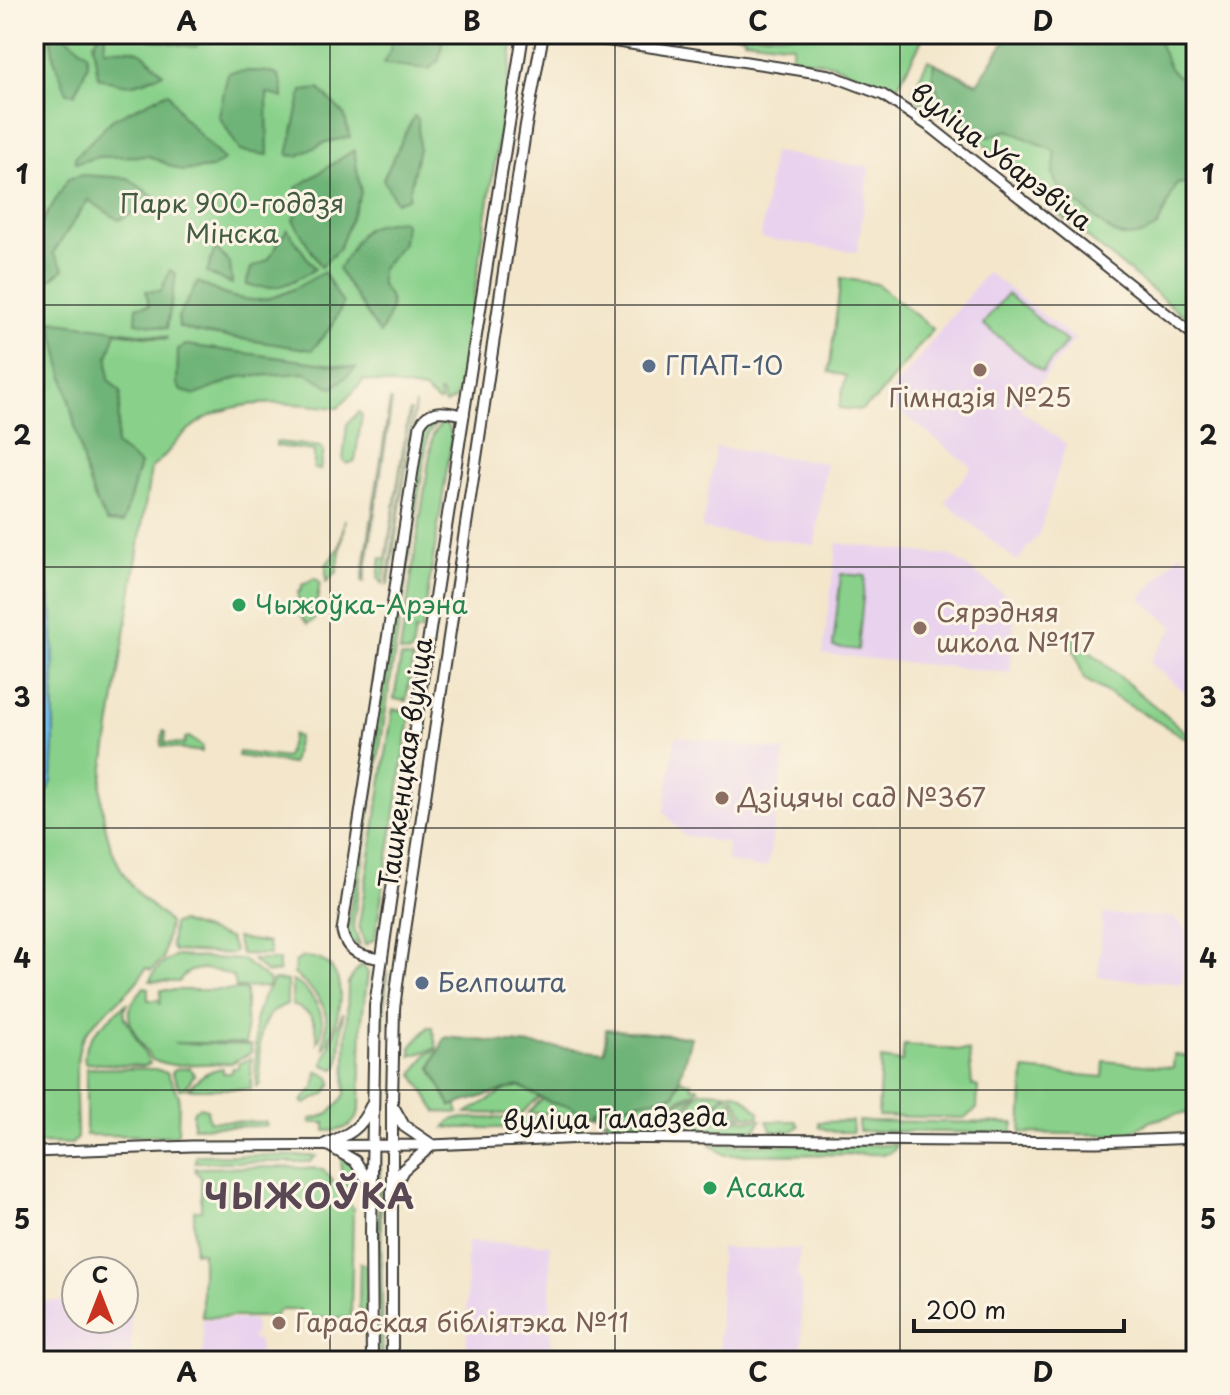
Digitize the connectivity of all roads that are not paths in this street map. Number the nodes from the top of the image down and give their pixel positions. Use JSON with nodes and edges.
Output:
{"nodes":[{"id":1,"x":523,"y":34,"type":"edge"},
{"id":2,"x":543,"y":34,"type":"edge"},
{"id":3,"x":566,"y":34,"type":"edge"},
{"id":4,"x":1196,"y":337,"type":"edge"},
{"id":5,"x":464,"y":415,"type":"junction"},
{"id":6,"x":482,"y":419,"type":"junction"},
{"id":7,"x":382,"y":959,"type":"junction"},
{"id":8,"x":400,"y":961,"type":"junction"},
{"id":9,"x":373,"y":1101,"type":"junction"},
{"id":10,"x":392,"y":1102,"type":"junction"},
{"id":11,"x":1196,"y":1138,"type":"edge"},
{"id":12,"x":326,"y":1144,"type":"junction"},
{"id":13,"x":372,"y":1144,"type":"junction"},
{"id":14,"x":392,"y":1144,"type":"junction"},
{"id":15,"x":432,"y":1145,"type":"junction"},
{"id":16,"x":34,"y":1152,"type":"edge"},
{"id":17,"x":371,"y":1186,"type":"junction"},
{"id":18,"x":391,"y":1195,"type":"junction"},
{"id":19,"x":372,"y":1361,"type":"edge"},
{"id":20,"x":392,"y":1361,"type":"edge"}],
"edges":[{"from":1,"to":5,"type":"main road","name":"Ташкенцкая вуліца"},
{"from":2,"to":6,"type":"main road","name":"Ташкенцкая вуліца"},
{"from":3,"to":4,"type":"main road","name":"вуліца Убарэвіча"},
{"from":5,"to":6,"type":"main road"},
{"from":5,"to":7,"type":"main road","name":"Ташкенцкая вуліца"},
{"from":5,"to":7,"type":"main road"},
{"from":6,"to":8,"type":"main road","name":"Ташкенцкая вуліца"},
{"from":7,"to":8,"type":"main road"},
{"from":7,"to":9,"type":"main road","name":"Ташкенцкая вуліца"},
{"from":8,"to":10,"type":"main road","name":"Ташкенцкая вуліца"},
{"from":9,"to":12,"type":"main road"},
{"from":9,"to":13,"type":"main road","name":"Ташкенцкая вуліца"},
{"from":10,"to":14,"type":"main road","name":"Ташкенцкая вуліца"},
{"from":10,"to":15,"type":"main road"},
{"from":11,"to":15,"type":"main road","name":"вуліца Галадзеда"},
{"from":12,"to":13,"type":"main road","name":"вуліца Галадзеда"},
{"from":12,"to":16,"type":"main road","name":"вуліца Галадзеда"},
{"from":12,"to":17,"type":"main road"},
{"from":13,"to":14,"type":"main road","name":"вуліца Галадзеда"},
{"from":13,"to":17,"type":"main road","name":"Ташкенцкая вуліца"},
{"from":14,"to":15,"type":"main road","name":"вуліца Галадзеда"},
{"from":14,"to":18,"type":"main road","name":"Ташкенцкая вуліца"},
{"from":15,"to":18,"type":"main road"},
{"from":17,"to":19,"type":"main road","name":"Ташкенцкая вуліца"},
{"from":18,"to":20,"type":"main road","name":"Ташкенцкая вуліца"}]}
